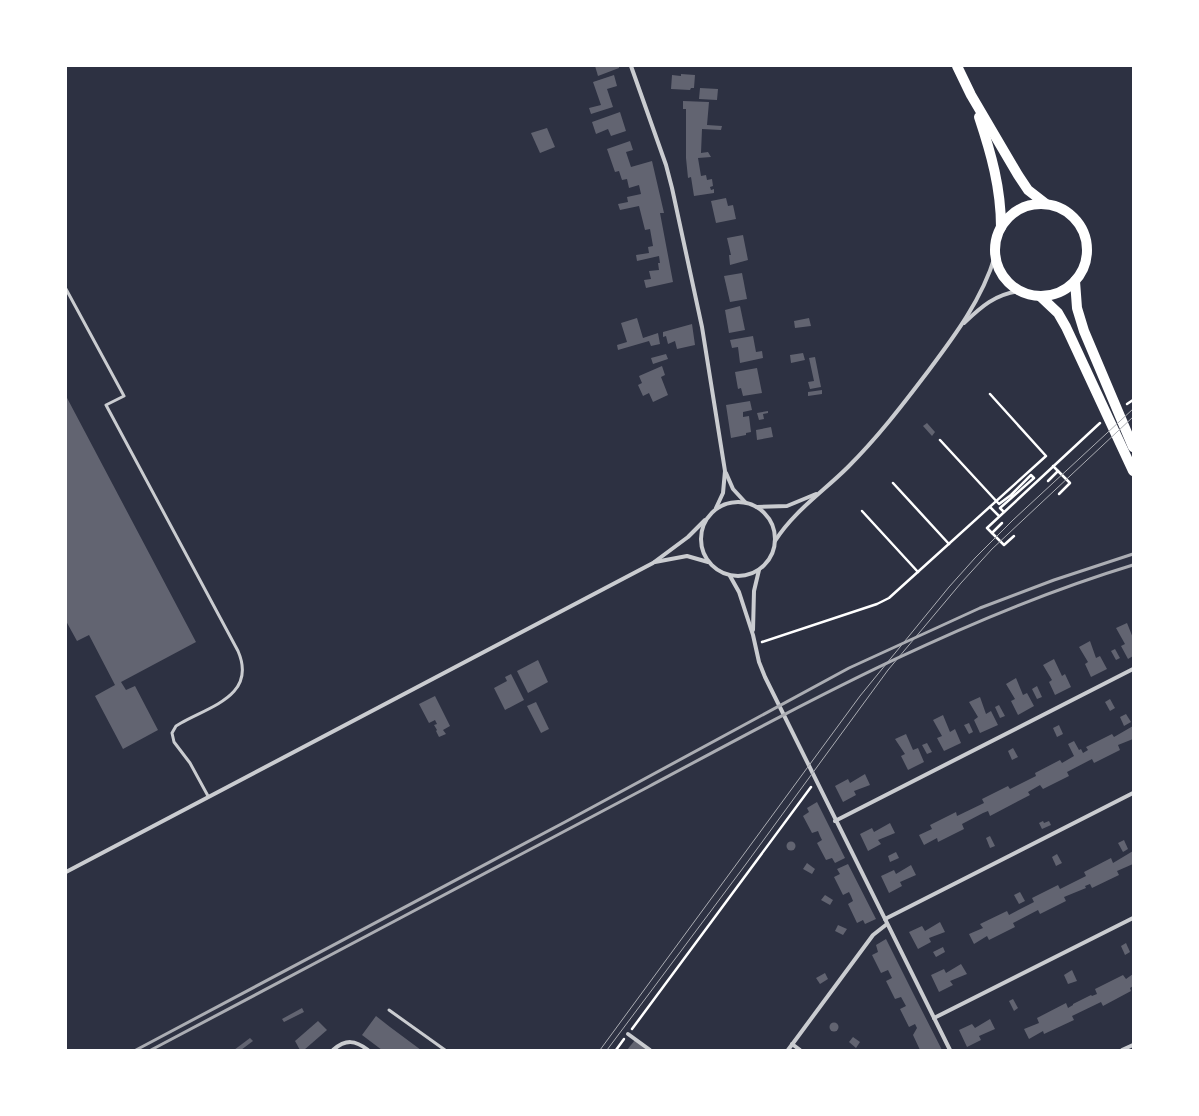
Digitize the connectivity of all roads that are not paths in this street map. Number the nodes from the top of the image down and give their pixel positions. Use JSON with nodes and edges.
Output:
{"nodes":[{"id":1,"x":631,"y":66,"type":"edge"},
{"id":2,"x":957,"y":66,"type":"edge"},
{"id":3,"x":971,"y":94,"type":"junction"},
{"id":4,"x":1046,"y":204,"type":"junction"},
{"id":5,"x":1001,"y":227,"type":"junction"},
{"id":6,"x":995,"y":256,"type":"junction"},
{"id":7,"x":1075,"y":281,"type":"junction"},
{"id":8,"x":66,"y":288,"type":"edge"},
{"id":9,"x":1020,"y":292,"type":"junction"},
{"id":10,"x":1040,"y":296,"type":"junction"},
{"id":11,"x":961,"y":326,"type":"junction"},
{"id":12,"x":1133,"y":447,"type":"edge"},
{"id":13,"x":725,"y":471,"type":"junction"},
{"id":14,"x":1133,"y":471,"type":"edge"},
{"id":15,"x":820,"y":492,"type":"junction"},
{"id":16,"x":745,"y":502,"type":"junction"},
{"id":17,"x":757,"y":507,"type":"junction"},
{"id":18,"x":716,"y":508,"type":"junction"},
{"id":19,"x":705,"y":520,"type":"junction"},
{"id":20,"x":775,"y":541,"type":"junction"},
{"id":21,"x":708,"y":562,"type":"junction"},
{"id":22,"x":653,"y":563,"type":"junction"},
{"id":23,"x":759,"y":570,"type":"junction"},
{"id":24,"x":730,"y":576,"type":"junction"},
{"id":25,"x":753,"y":635,"type":"junction"},
{"id":26,"x":1133,"y":669,"type":"edge"},
{"id":27,"x":1133,"y":793,"type":"edge"},
{"id":28,"x":208,"y":796,"type":"junction"},
{"id":29,"x":835,"y":821,"type":"junction"},
{"id":30,"x":66,"y":872,"type":"edge"},
{"id":31,"x":1133,"y":918,"type":"edge"},
{"id":32,"x":885,"y":919,"type":"junction"},
{"id":33,"x":887,"y":924,"type":"junction"},
{"id":34,"x":389,"y":1010,"type":"dead end"},
{"id":35,"x":934,"y":1018,"type":"junction"},
{"id":36,"x":628,"y":1034,"type":"road end"},
{"id":37,"x":792,"y":1044,"type":"junction"},
{"id":38,"x":1133,"y":1045,"type":"edge"},
{"id":39,"x":333,"y":1050,"type":"edge"},
{"id":40,"x":368,"y":1050,"type":"edge"},
{"id":41,"x":445,"y":1050,"type":"edge"},
{"id":42,"x":650,"y":1050,"type":"edge"},
{"id":43,"x":788,"y":1050,"type":"edge"},
{"id":44,"x":800,"y":1050,"type":"edge"},
{"id":45,"x":950,"y":1050,"type":"edge"},
{"id":46,"x":1122,"y":1050,"type":"edge"}],
"edges":[{"from":1,"to":13,"type":"street"},
{"from":2,"to":3,"type":"main road"},
{"from":3,"to":4,"type":"main road"},
{"from":3,"to":5,"type":"main road"},
{"from":4,"to":5,"type":"main road"},
{"from":4,"to":7,"type":"main road"},
{"from":5,"to":6,"type":"main road"},
{"from":6,"to":9,"type":"main road"},
{"from":6,"to":11,"type":"street"},
{"from":7,"to":10,"type":"main road"},
{"from":7,"to":12,"type":"main road"},
{"from":8,"to":28,"type":"lane"},
{"from":9,"to":10,"type":"main road"},
{"from":9,"to":11,"type":"street"},
{"from":10,"to":14,"type":"main road"},
{"from":11,"to":15,"type":"street"},
{"from":13,"to":16,"type":"street"},
{"from":13,"to":18,"type":"street"},
{"from":15,"to":17,"type":"street"},
{"from":15,"to":20,"type":"street"},
{"from":16,"to":17,"type":"street"},
{"from":16,"to":18,"type":"street"},
{"from":17,"to":20,"type":"street"},
{"from":18,"to":19,"type":"street"},
{"from":19,"to":21,"type":"street"},
{"from":19,"to":22,"type":"street"},
{"from":20,"to":23,"type":"street"},
{"from":21,"to":22,"type":"street"},
{"from":21,"to":24,"type":"street"},
{"from":22,"to":28,"type":"street"},
{"from":23,"to":24,"type":"street"},
{"from":23,"to":25,"type":"street"},
{"from":24,"to":25,"type":"street"},
{"from":25,"to":29,"type":"street"},
{"from":26,"to":29,"type":"street"},
{"from":27,"to":32,"type":"street"},
{"from":28,"to":30,"type":"street"},
{"from":29,"to":32,"type":"street"},
{"from":31,"to":35,"type":"street"},
{"from":32,"to":33,"type":"street"},
{"from":33,"to":35,"type":"street"},
{"from":33,"to":37,"type":"street"},
{"from":34,"to":41,"type":"lane"},
{"from":35,"to":45,"type":"street"},
{"from":36,"to":42,"type":"street"},
{"from":37,"to":43,"type":"street"},
{"from":37,"to":44,"type":"street"},
{"from":38,"to":46,"type":"street"},
{"from":39,"to":40,"type":"street"}]}
